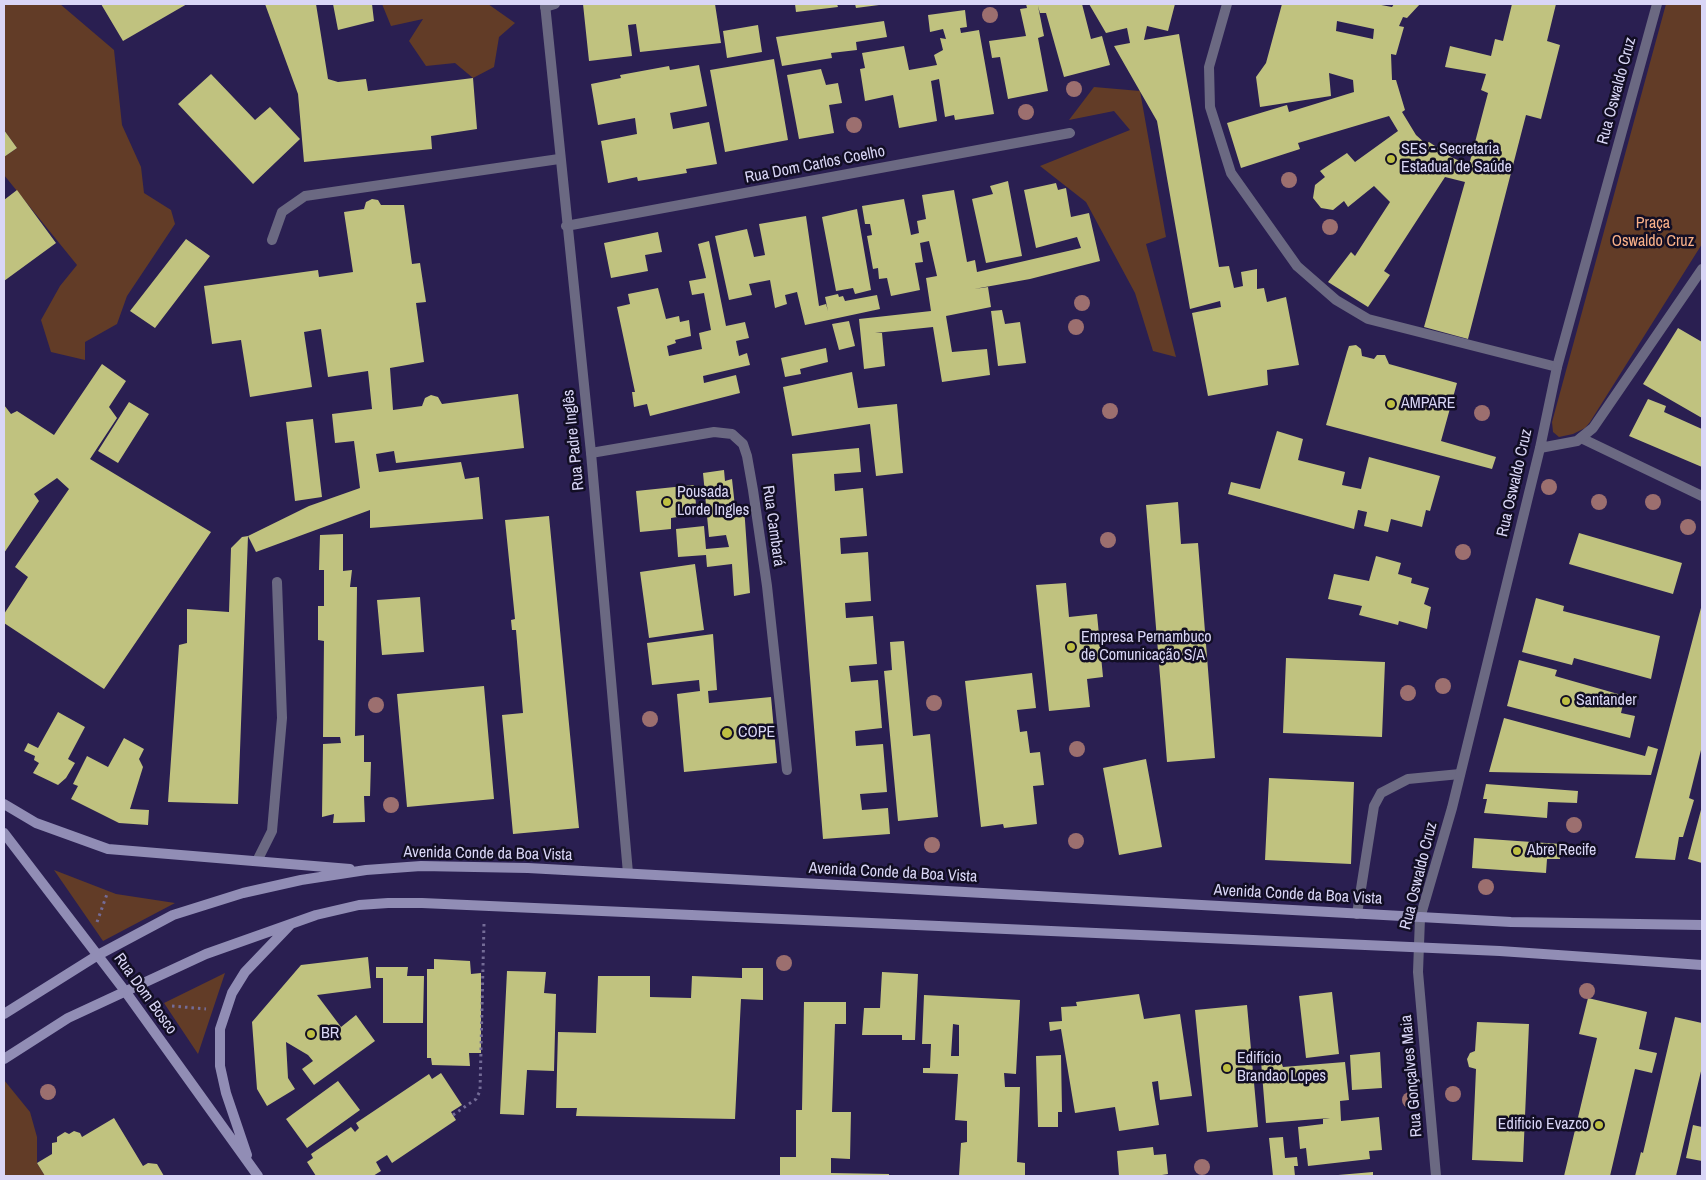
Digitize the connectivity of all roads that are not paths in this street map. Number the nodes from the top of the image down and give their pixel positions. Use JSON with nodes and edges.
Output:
{"nodes":[{"id":1,"x":1227,"y":4,"type":"edge"},
{"id":2,"x":1657,"y":4,"type":"edge"},
{"id":3,"x":548,"y":5,"type":"edge"},
{"id":4,"x":1070,"y":132,"type":"dead end"},
{"id":5,"x":559,"y":159,"type":"junction"},
{"id":6,"x":566,"y":226,"type":"junction"},
{"id":7,"x":272,"y":240,"type":"dead end"},
{"id":8,"x":1702,"y":270,"type":"edge"},
{"id":9,"x":1557,"y":368,"type":"junction"},
{"id":10,"x":1581,"y":438,"type":"junction"},
{"id":11,"x":1540,"y":448,"type":"junction"},
{"id":12,"x":591,"y":453,"type":"junction"},
{"id":13,"x":1702,"y":496,"type":"edge"},
{"id":14,"x":277,"y":582,"type":"dead end"},
{"id":15,"x":787,"y":770,"type":"dead end"},
{"id":16,"x":1460,"y":774,"type":"junction"},
{"id":17,"x":4,"y":804,"type":"edge"},
{"id":18,"x":4,"y":833,"type":"edge"},
{"id":19,"x":257,"y":861,"type":"junction"},
{"id":20,"x":366,"y":870,"type":"junction"},
{"id":21,"x":628,"y":873,"type":"junction"},
{"id":22,"x":1357,"y":914,"type":"junction"},
{"id":23,"x":1420,"y":918,"type":"junction"},
{"id":24,"x":293,"y":922,"type":"junction"},
{"id":25,"x":1702,"y":925,"type":"edge"},
{"id":26,"x":1418,"y":948,"type":"junction"},
{"id":27,"x":98,"y":955,"type":"junction"},
{"id":28,"x":1702,"y":965,"type":"edge"},
{"id":29,"x":1418,"y":972,"type":"joint"},
{"id":30,"x":125,"y":991,"type":"junction"},
{"id":31,"x":4,"y":1014,"type":"edge"},
{"id":32,"x":4,"y":1059,"type":"edge"},
{"id":33,"x":251,"y":1166,"type":"junction"},
{"id":34,"x":258,"y":1176,"type":"edge"},
{"id":35,"x":1436,"y":1176,"type":"edge"}],
"edges":[{"from":1,"to":9,"type":"street"},
{"from":2,"to":9,"type":"street","name":"Rua Oswaldo Cruz"},
{"from":3,"to":5,"type":"street","name":"Rua Padre Inglês"},
{"from":4,"to":6,"type":"street","name":"Rua Dom Carlos Coelho"},
{"from":5,"to":6,"type":"street","name":"Rua Padre Inglês"},
{"from":5,"to":7,"type":"street"},
{"from":6,"to":12,"type":"street","name":"Rua Padre Inglês"},
{"from":8,"to":10,"type":"street"},
{"from":9,"to":11,"type":"street","name":"Rua Oswaldo Cruz"},
{"from":10,"to":11,"type":"street"},
{"from":10,"to":13,"type":"street"},
{"from":11,"to":16,"type":"street","name":"Rua Oswaldo Cruz"},
{"from":12,"to":15,"type":"street","name":"Rua Cambará"},
{"from":12,"to":21,"type":"street","name":"Rua Padre Inglês"},
{"from":14,"to":19,"type":"street"},
{"from":16,"to":22,"type":"street"},
{"from":16,"to":23,"type":"street","name":"Rua Oswaldo Cruz"},
{"from":17,"to":19,"type":"main road"},
{"from":18,"to":27,"type":"main road","name":"Rua Dom Bosco"},
{"from":19,"to":20,"type":"main road"},
{"from":20,"to":21,"type":"main road","name":"Avenida Conde da Boa Vista"},
{"from":20,"to":27,"type":"main road","name":"Avenida Conde da Boa Vista"},
{"from":21,"to":22,"type":"main road","name":"Avenida Conde da Boa Vista"},
{"from":22,"to":23,"type":"main road","name":"Avenida Conde da Boa Vista"},
{"from":23,"to":25,"type":"main road","name":"Avenida Conde da Boa Vista"},
{"from":23,"to":26,"type":"street","name":"Rua Oswaldo Cruz"},
{"from":24,"to":26,"type":"main road"},
{"from":24,"to":30,"type":"main road"},
{"from":24,"to":33,"type":"main road"},
{"from":26,"to":28,"type":"main road"},
{"from":26,"to":29,"type":"street","name":"Rua Oswaldo Cruz"},
{"from":27,"to":30,"type":"main road","name":"Rua Dom Bosco"},
{"from":27,"to":31,"type":"main road","name":"Avenida Conde da Boa Vista"},
{"from":29,"to":35,"type":"street","name":"Rua Gonçalves Maia"},
{"from":30,"to":32,"type":"main road"},
{"from":30,"to":33,"type":"main road","name":"Rua Dom Bosco"},
{"from":33,"to":34,"type":"main road","name":"Rua Dom Bosco"}]}
